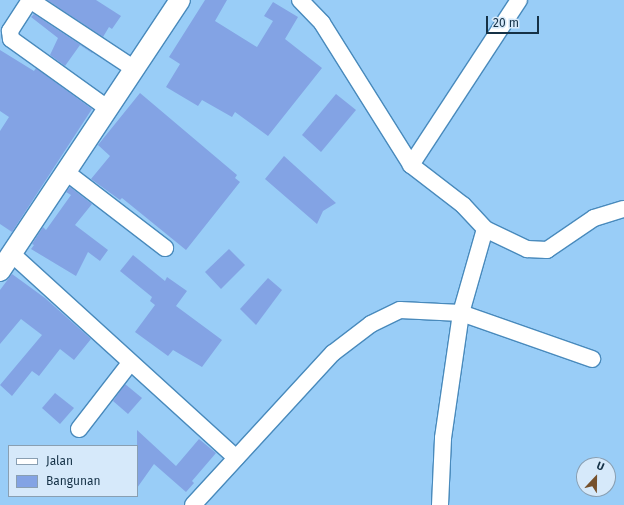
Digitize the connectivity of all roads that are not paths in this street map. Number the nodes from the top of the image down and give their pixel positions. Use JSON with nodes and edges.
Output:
{"nodes":[{"id":1,"x":30,"y":0,"type":"edge"},
{"id":2,"x":178,"y":0,"type":"edge"},
{"id":3,"x":300,"y":0,"type":"edge"},
{"id":4,"x":519,"y":0,"type":"edge"},
{"id":5,"x":133,"y":68,"type":"junction"},
{"id":6,"x":107,"y":108,"type":"junction"},
{"id":7,"x":410,"y":165,"type":"junction"},
{"id":8,"x":66,"y":172,"type":"junction"},
{"id":9,"x":624,"y":209,"type":"edge"},
{"id":10,"x":485,"y":229,"type":"junction"},
{"id":11,"x":165,"y":248,"type":"dead end"},
{"id":12,"x":12,"y":254,"type":"junction"},
{"id":13,"x":0,"y":271,"type":"edge"},
{"id":14,"x":461,"y":312,"type":"junction"},
{"id":15,"x":592,"y":359,"type":"dead end"},
{"id":16,"x":130,"y":363,"type":"junction"},
{"id":17,"x":79,"y":429,"type":"dead end"},
{"id":18,"x":236,"y":458,"type":"junction"},
{"id":19,"x":193,"y":505,"type":"edge"},
{"id":20,"x":440,"y":505,"type":"edge"}],
"edges":[{"from":1,"to":5,"type":"street"},
{"from":1,"to":6,"type":"street"},
{"from":2,"to":5,"type":"street"},
{"from":3,"to":7,"type":"street"},
{"from":4,"to":7,"type":"street"},
{"from":5,"to":6,"type":"street"},
{"from":6,"to":8,"type":"street"},
{"from":7,"to":10,"type":"street"},
{"from":8,"to":11,"type":"street"},
{"from":8,"to":12,"type":"street"},
{"from":9,"to":10,"type":"street"},
{"from":10,"to":14,"type":"street"},
{"from":12,"to":13,"type":"street"},
{"from":12,"to":16,"type":"street"},
{"from":14,"to":15,"type":"street"},
{"from":14,"to":18,"type":"street"},
{"from":14,"to":20,"type":"street"},
{"from":16,"to":17,"type":"street"},
{"from":16,"to":18,"type":"street"},
{"from":18,"to":19,"type":"street"}]}
